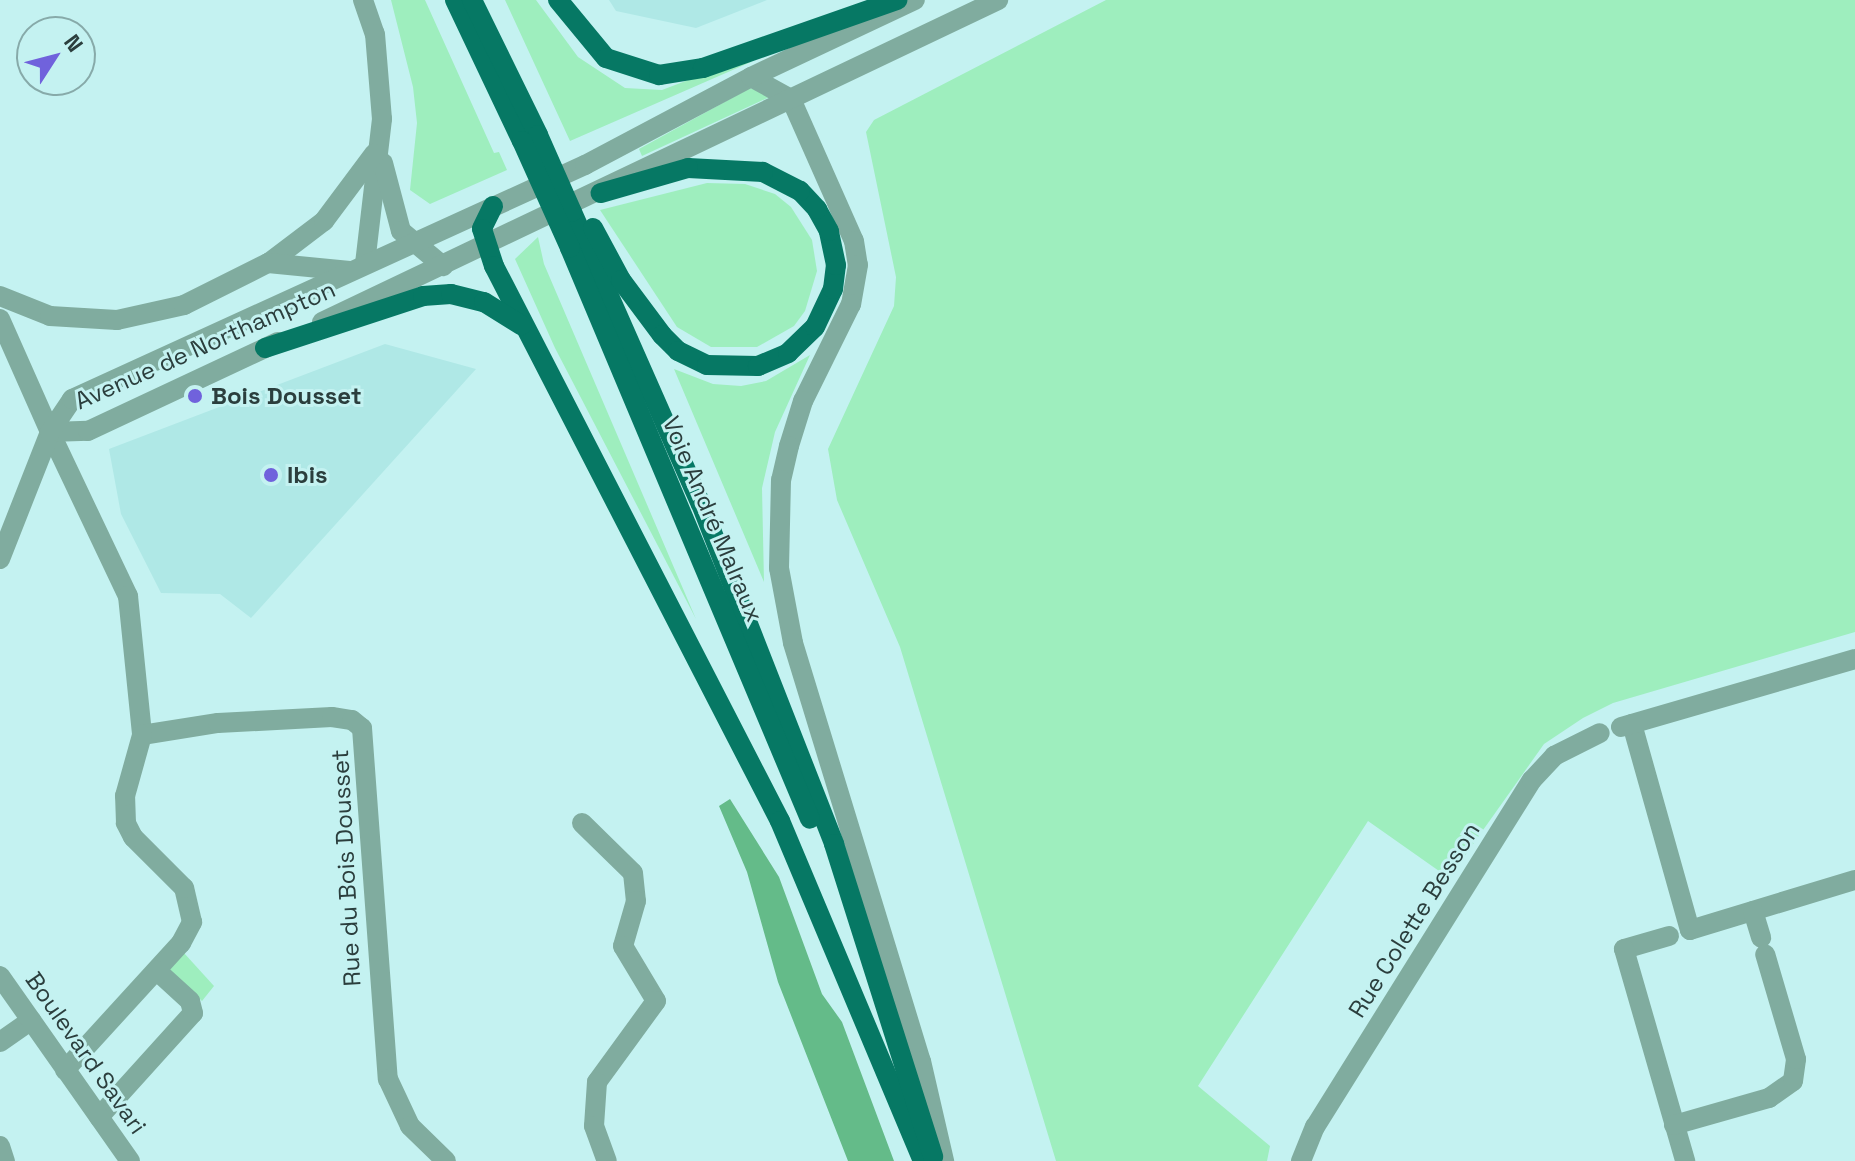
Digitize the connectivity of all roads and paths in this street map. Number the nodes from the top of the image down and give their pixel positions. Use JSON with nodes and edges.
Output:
{"nodes":[{"id":1,"x":363,"y":0,"type":"edge"},
{"id":2,"x":455,"y":0,"type":"edge"},
{"id":3,"x":472,"y":0,"type":"edge"},
{"id":4,"x":558,"y":0,"type":"edge"},
{"id":5,"x":897,"y":0,"type":"edge"},
{"id":6,"x":915,"y":0,"type":"edge"},
{"id":7,"x":998,"y":0,"type":"edge"},
{"id":8,"x":751,"y":77,"type":"junction"},
{"id":9,"x":791,"y":99,"type":"junction"},
{"id":10,"x":530,"y":138,"type":"junction"},
{"id":11,"x":381,"y":144,"type":"junction"},
{"id":12,"x":601,"y":193,"type":"junction"},
{"id":13,"x":493,"y":206,"type":"junction"},
{"id":14,"x":583,"y":240,"type":"junction"},
{"id":15,"x":410,"y":243,"type":"junction"},
{"id":16,"x":486,"y":247,"type":"junction"},
{"id":17,"x":268,"y":263,"type":"junction"},
{"id":18,"x":443,"y":266,"type":"junction"},
{"id":19,"x":357,"y":267,"type":"junction"},
{"id":20,"x":0,"y":296,"type":"edge"},
{"id":21,"x":0,"y":319,"type":"edge"},
{"id":22,"x":529,"y":333,"type":"junction"},
{"id":23,"x":265,"y":348,"type":"junction"},
{"id":24,"x":50,"y":432,"type":"junction"},
{"id":25,"x":0,"y":559,"type":"edge"},
{"id":26,"x":1855,"y":659,"type":"edge"},
{"id":27,"x":1600,"y":733,"type":"dead end"},
{"id":28,"x":142,"y":735,"type":"junction"},
{"id":29,"x":582,"y":823,"type":"dead end"},
{"id":30,"x":1855,"y":880,"type":"edge"},
{"id":31,"x":1753,"y":911,"type":"junction"},
{"id":32,"x":1669,"y":936,"type":"dead end"},
{"id":33,"x":157,"y":971,"type":"junction"},
{"id":34,"x":0,"y":976,"type":"edge"},
{"id":35,"x":31,"y":1020,"type":"junction"},
{"id":36,"x":0,"y":1042,"type":"edge"},
{"id":37,"x":65,"y":1070,"type":"junction"},
{"id":38,"x":99,"y":1117,"type":"junction"},
{"id":39,"x":1674,"y":1125,"type":"junction"},
{"id":40,"x":0,"y":1146,"type":"edge"},
{"id":41,"x":5,"y":1161,"type":"edge"},
{"id":42,"x":130,"y":1161,"type":"edge"},
{"id":43,"x":446,"y":1161,"type":"edge"},
{"id":44,"x":607,"y":1161,"type":"edge"},
{"id":45,"x":923,"y":1161,"type":"edge"},
{"id":46,"x":935,"y":1161,"type":"edge"},
{"id":47,"x":944,"y":1161,"type":"edge"},
{"id":48,"x":1301,"y":1161,"type":"edge"},
{"id":49,"x":1685,"y":1161,"type":"edge"}],
"edges":[{"from":1,"to":11,"type":"street"},
{"from":2,"to":10,"type":"main road","name":"Voie André Malraux"},
{"from":3,"to":10,"type":"main road","name":"Voie André Malraux"},
{"from":4,"to":5,"type":"main road"},
{"from":6,"to":8,"type":"street","name":"Avenue de Northampton"},
{"from":7,"to":9,"type":"street","name":"Avenue de Northampton"},
{"from":8,"to":9,"type":"street"},
{"from":8,"to":13,"type":"street","name":"Avenue de Northampton"},
{"from":9,"to":12,"type":"street","name":"Avenue de Northampton"},
{"from":9,"to":47,"type":"street"},
{"from":10,"to":14,"type":"main road","name":"Voie André Malraux","bridge":true},
{"from":10,"to":14,"type":"main road","name":"Voie André Malraux","bridge":true},
{"from":11,"to":15,"type":"street"},
{"from":11,"to":17,"type":"street"},
{"from":11,"to":19,"type":"street"},
{"from":12,"to":14,"type":"main road"},
{"from":12,"to":16,"type":"street","name":"Avenue de Northampton"},
{"from":13,"to":15,"type":"street","name":"Avenue de Northampton"},
{"from":13,"to":16,"type":"main road"},
{"from":14,"to":46,"type":"main road","name":"Voie André Malraux"},
{"from":15,"to":18,"type":"street"},
{"from":15,"to":19,"type":"street","name":"Avenue de Northampton"},
{"from":16,"to":18,"type":"street","name":"Avenue de Northampton"},
{"from":16,"to":22,"type":"main road"},
{"from":17,"to":19,"type":"street"},
{"from":17,"to":20,"type":"street"},
{"from":18,"to":23,"type":"street","name":"Avenue de Northampton"},
{"from":19,"to":24,"type":"street","name":"Avenue de Northampton"},
{"from":21,"to":24,"type":"street"},
{"from":22,"to":23,"type":"main road"},
{"from":22,"to":45,"type":"main road"},
{"from":23,"to":24,"type":"street","name":"Avenue de Northampton"},
{"from":24,"to":25,"type":"street"},
{"from":24,"to":28,"type":"street"},
{"from":26,"to":31,"type":"street"},
{"from":27,"to":48,"type":"street","name":"Rue Colette Besson"},
{"from":28,"to":33,"type":"street"},
{"from":28,"to":43,"type":"street","name":"Rue du Bois Dousset"},
{"from":29,"to":44,"type":"street"},
{"from":30,"to":31,"type":"street"},
{"from":31,"to":39,"type":"street"},
{"from":32,"to":39,"type":"street"},
{"from":33,"to":37,"type":"street"},
{"from":33,"to":38,"type":"street"},
{"from":34,"to":35,"type":"street","name":"Boulevard Savari"},
{"from":35,"to":36,"type":"street"},
{"from":35,"to":37,"type":"street","name":"Boulevard Savari"},
{"from":37,"to":38,"type":"street","name":"Boulevard Savari"},
{"from":38,"to":42,"type":"street","name":"Boulevard Savari"},
{"from":39,"to":49,"type":"street"},
{"from":40,"to":41,"type":"street"}]}
